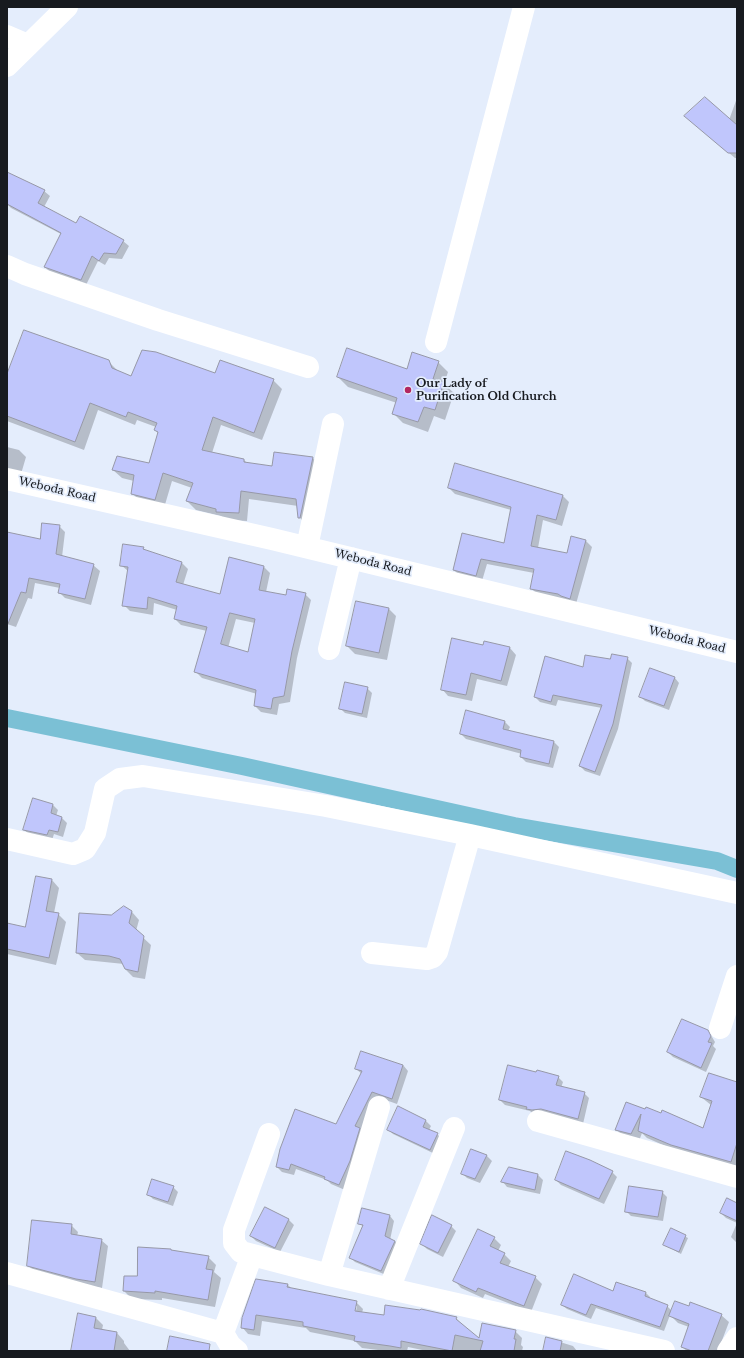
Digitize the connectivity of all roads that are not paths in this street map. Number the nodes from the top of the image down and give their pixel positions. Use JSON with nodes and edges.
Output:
{"nodes":[{"id":1,"x":67,"y":7,"type":"edge"},
{"id":2,"x":524,"y":7,"type":"edge"},
{"id":3,"x":7,"y":36,"type":"edge"},
{"id":4,"x":28,"y":45,"type":"junction"},
{"id":5,"x":7,"y":66,"type":"edge"},
{"id":6,"x":7,"y":266,"type":"edge"},
{"id":7,"x":436,"y":342,"type":"dead end"},
{"id":8,"x":308,"y":367,"type":"dead end"},
{"id":9,"x":333,"y":424,"type":"dead end"},
{"id":10,"x":7,"y":479,"type":"edge"},
{"id":11,"x":307,"y":547,"type":"junction"},
{"id":12,"x":350,"y":558,"type":"junction"},
{"id":13,"x":329,"y":649,"type":"dead end"},
{"id":14,"x":737,"y":652,"type":"edge"},
{"id":15,"x":470,"y":835,"type":"junction"},
{"id":16,"x":7,"y":839,"type":"edge"},
{"id":17,"x":737,"y":893,"type":"edge"},
{"id":18,"x":372,"y":953,"type":"dead end"},
{"id":19,"x":737,"y":976,"type":"edge"},
{"id":20,"x":720,"y":1028,"type":"dead end"},
{"id":21,"x":379,"y":1107,"type":"dead end"},
{"id":22,"x":538,"y":1121,"type":"dead end"},
{"id":23,"x":454,"y":1128,"type":"dead end"},
{"id":24,"x":269,"y":1134,"type":"dead end"},
{"id":25,"x":737,"y":1177,"type":"edge"},
{"id":26,"x":252,"y":1255,"type":"junction"},
{"id":27,"x":7,"y":1273,"type":"edge"},
{"id":28,"x":329,"y":1275,"type":"junction"},
{"id":29,"x":389,"y":1289,"type":"junction"},
{"id":30,"x":223,"y":1333,"type":"junction"},
{"id":31,"x":737,"y":1338,"type":"edge"},
{"id":32,"x":237,"y":1351,"type":"edge"},
{"id":33,"x":664,"y":1351,"type":"edge"},
{"id":34,"x":728,"y":1351,"type":"edge"}],
"edges":[{"from":1,"to":4,"type":"street"},
{"from":2,"to":7,"type":"street"},
{"from":3,"to":4,"type":"street"},
{"from":4,"to":5,"type":"street"},
{"from":6,"to":8,"type":"street"},
{"from":9,"to":11,"type":"street"},
{"from":10,"to":11,"type":"street","name":"Weboda Road"},
{"from":11,"to":12,"type":"street","name":"Weboda Road"},
{"from":12,"to":13,"type":"street"},
{"from":12,"to":14,"type":"street","name":"Weboda Road"},
{"from":15,"to":16,"type":"street"},
{"from":15,"to":17,"type":"street"},
{"from":15,"to":18,"type":"street"},
{"from":19,"to":20,"type":"street"},
{"from":21,"to":28,"type":"street"},
{"from":22,"to":25,"type":"street"},
{"from":23,"to":29,"type":"street"},
{"from":24,"to":26,"type":"street"},
{"from":26,"to":28,"type":"street"},
{"from":26,"to":30,"type":"street"},
{"from":27,"to":30,"type":"street"},
{"from":28,"to":29,"type":"street"},
{"from":29,"to":33,"type":"street"},
{"from":30,"to":32,"type":"street"},
{"from":31,"to":34,"type":"street"}]}
